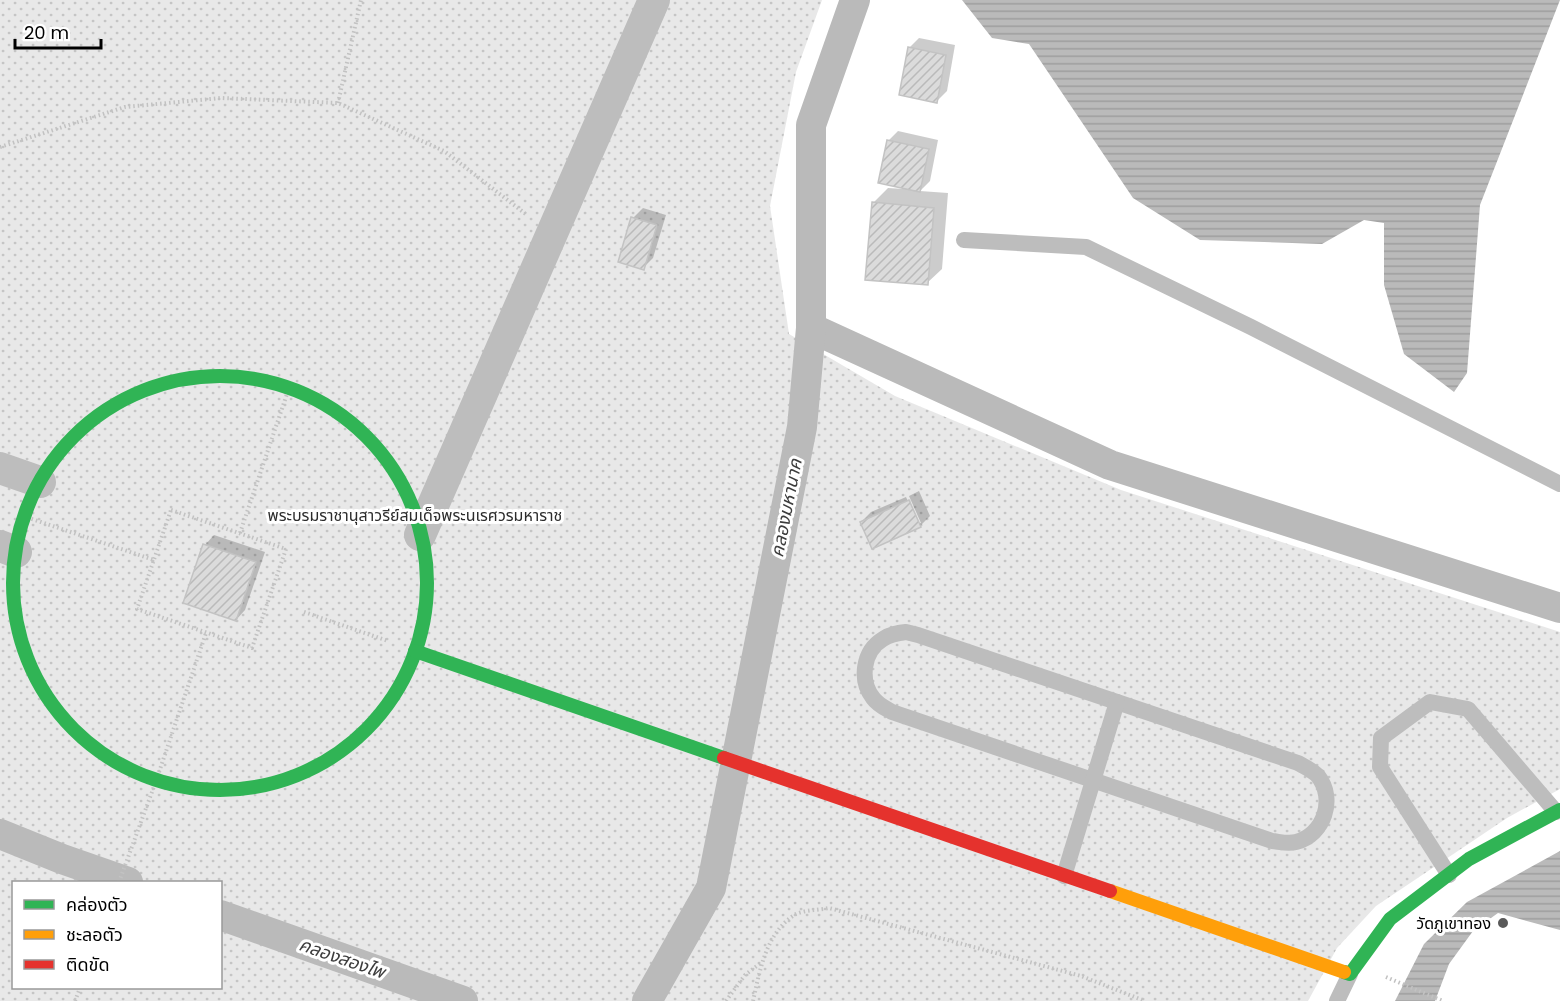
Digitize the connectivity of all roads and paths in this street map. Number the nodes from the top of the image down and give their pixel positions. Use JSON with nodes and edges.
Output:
{"nodes":[{"id":1,"x":361,"y":0,"type":"edge"},
{"id":2,"x":654,"y":0,"type":"edge"},
{"id":3,"x":338,"y":103,"type":"junction"},
{"id":4,"x":0,"y":147,"type":"edge"},
{"id":5,"x":553,"y":234,"type":"junction"},
{"id":6,"x":964,"y":240,"type":"dead end"},
{"id":7,"x":289,"y":388,"type":"junction"},
{"id":8,"x":0,"y":468,"type":"edge"},
{"id":9,"x":40,"y":482,"type":"junction"},
{"id":10,"x":1560,"y":484,"type":"edge"},
{"id":11,"x":23,"y":516,"type":"junction"},
{"id":12,"x":240,"y":533,"type":"junction"},
{"id":13,"x":420,"y":535,"type":"junction"},
{"id":14,"x":8,"y":549,"type":"edge"},
{"id":15,"x":154,"y":560,"type":"junction"},
{"id":16,"x":304,"y":612,"type":"dead end"},
{"id":17,"x":206,"y":633,"type":"junction"},
{"id":18,"x":415,"y":651,"type":"junction"},
{"id":19,"x":1117,"y":702,"type":"junction"},
{"id":20,"x":1094,"y":780,"type":"junction"},
{"id":21,"x":156,"y":781,"type":"junction"},
{"id":22,"x":1558,"y":811,"type":"edge"},
{"id":23,"x":1449,"y":875,"type":"junction"},
{"id":24,"x":1064,"y":876,"type":"junction"},
{"id":25,"x":119,"y":881,"type":"edge"},
{"id":26,"x":762,"y":961,"type":"junction"},
{"id":27,"x":1350,"y":974,"type":"junction"},
{"id":28,"x":1388,"y":978,"type":"dead end"},
{"id":29,"x":726,"y":1001,"type":"edge"},
{"id":30,"x":753,"y":1001,"type":"edge"},
{"id":31,"x":1145,"y":1001,"type":"edge"},
{"id":32,"x":1337,"y":1001,"type":"edge"},
{"id":33,"x":1443,"y":1001,"type":"edge"}],
"edges":[{"from":1,"to":3,"type":"path"},
{"from":2,"to":5,"type":"street"},
{"from":3,"to":4,"type":"path"},
{"from":3,"to":5,"type":"path"},
{"from":5,"to":13,"type":"street"},
{"from":6,"to":10,"type":"lane"},
{"from":7,"to":9,"type":"street"},
{"from":7,"to":12,"type":"path"},
{"from":7,"to":13,"type":"street"},
{"from":8,"to":9,"type":"street"},
{"from":9,"to":11,"type":"street"},
{"from":11,"to":14,"type":"street"},
{"from":11,"to":15,"type":"path"},
{"from":12,"to":15,"type":"path"},
{"from":12,"to":17,"type":"path"},
{"from":13,"to":18,"type":"street"},
{"from":14,"to":21,"type":"street"},
{"from":15,"to":17,"type":"path"},
{"from":16,"to":18,"type":"path"},
{"from":17,"to":21,"type":"path"},
{"from":18,"to":21,"type":"street"},
{"from":18,"to":24,"type":"street"},
{"from":19,"to":20,"type":"lane"},
{"from":19,"to":20,"type":"lane"},
{"from":19,"to":20,"type":"lane"},
{"from":20,"to":24,"type":"lane"},
{"from":21,"to":25,"type":"path"},
{"from":22,"to":23,"type":"street"},
{"from":22,"to":23,"type":"lane"},
{"from":23,"to":27,"type":"street"},
{"from":24,"to":27,"type":"street"},
{"from":26,"to":29,"type":"path"},
{"from":26,"to":30,"type":"path"},
{"from":26,"to":31,"type":"path"},
{"from":27,"to":32,"type":"lane"},
{"from":28,"to":33,"type":"path"}]}
